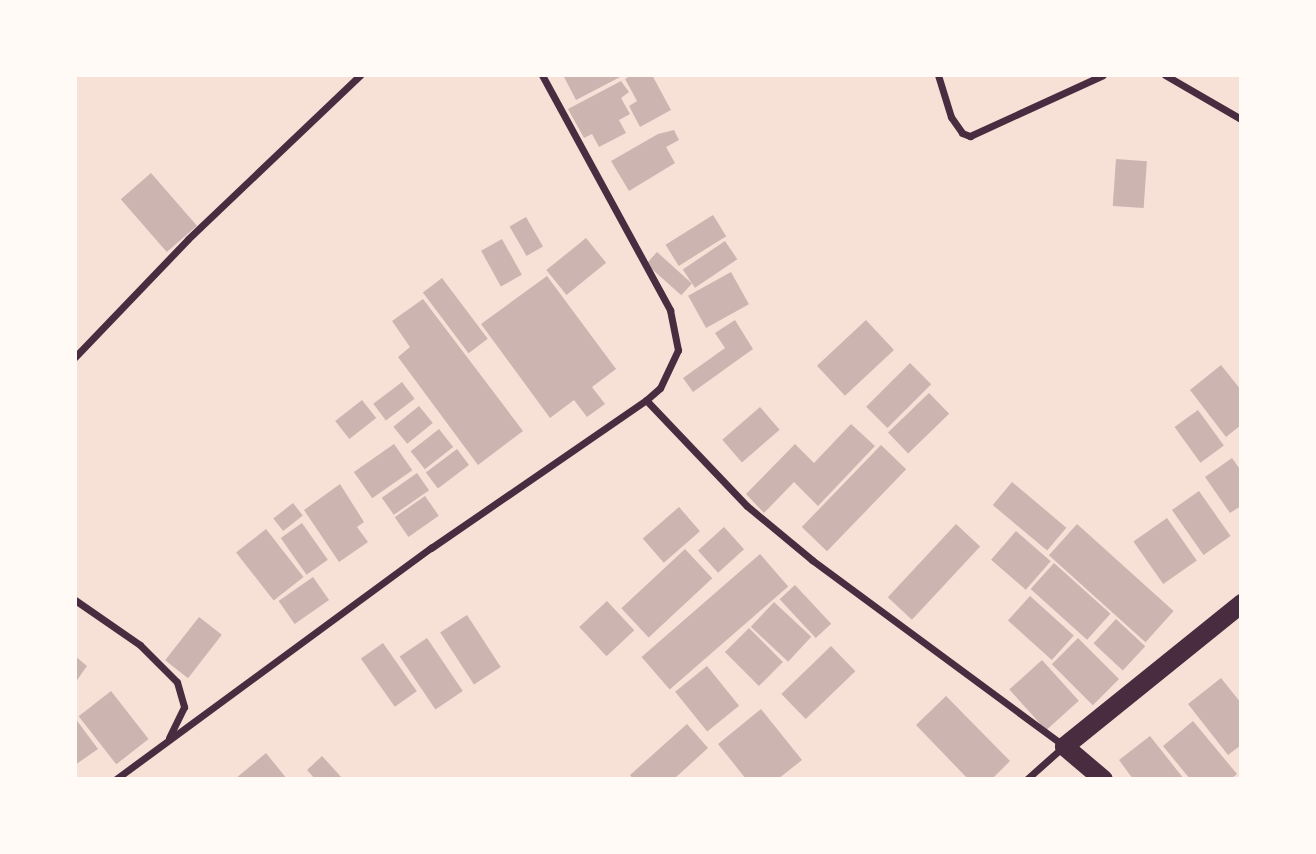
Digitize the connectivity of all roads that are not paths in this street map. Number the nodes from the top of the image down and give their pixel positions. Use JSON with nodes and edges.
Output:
{"nodes":[{"id":1,"x":360,"y":75,"type":"edge"},
{"id":2,"x":542,"y":75,"type":"edge"},
{"id":3,"x":938,"y":75,"type":"edge"},
{"id":4,"x":1103,"y":75,"type":"edge"},
{"id":5,"x":1165,"y":75,"type":"edge"},
{"id":6,"x":1241,"y":119,"type":"edge"},
{"id":7,"x":75,"y":357,"type":"edge"},
{"id":8,"x":646,"y":400,"type":"junction"},
{"id":9,"x":75,"y":600,"type":"edge"},
{"id":10,"x":1241,"y":603,"type":"edge"},
{"id":11,"x":165,"y":745,"type":"junction"},
{"id":12,"x":1064,"y":746,"type":"junction"},
{"id":13,"x":116,"y":779,"type":"edge"},
{"id":14,"x":1027,"y":779,"type":"edge"},
{"id":15,"x":1103,"y":779,"type":"edge"}],
"edges":[{"from":1,"to":7,"type":"street"},
{"from":2,"to":8,"type":"street"},
{"from":3,"to":4,"type":"street"},
{"from":5,"to":6,"type":"street"},
{"from":8,"to":11,"type":"street"},
{"from":8,"to":12,"type":"street"},
{"from":9,"to":11,"type":"street"},
{"from":10,"to":12,"type":"highway"},
{"from":11,"to":13,"type":"street"},
{"from":12,"to":14,"type":"street"},
{"from":12,"to":15,"type":"highway"}]}
